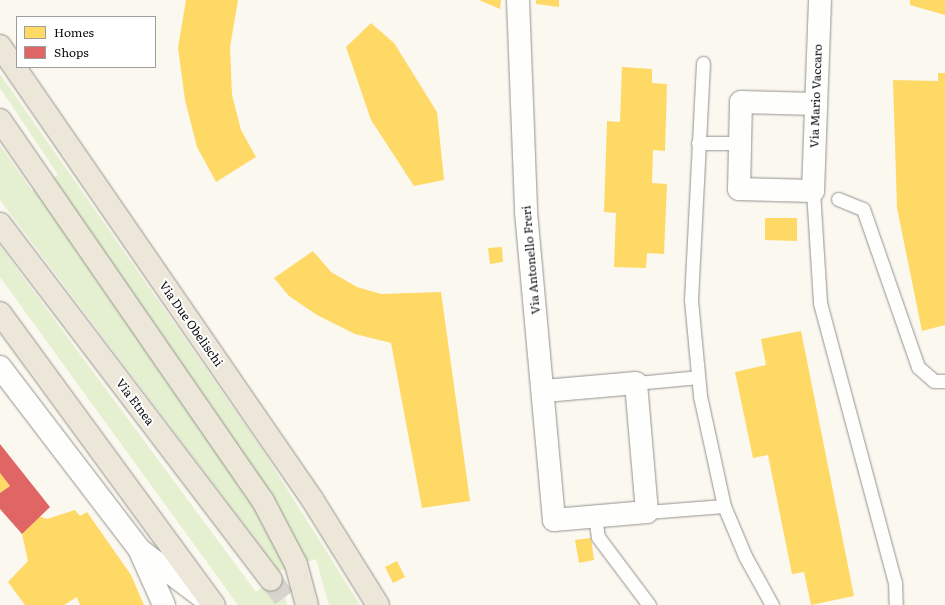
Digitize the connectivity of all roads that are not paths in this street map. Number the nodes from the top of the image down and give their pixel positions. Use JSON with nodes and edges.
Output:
{"nodes":[{"id":1,"x":518,"y":0,"type":"edge"},
{"id":2,"x":820,"y":0,"type":"edge"},
{"id":3,"x":0,"y":46,"type":"edge"},
{"id":4,"x":702,"y":63,"type":"dead end"},
{"id":5,"x":815,"y":104,"type":"junction"},
{"id":6,"x":0,"y":120,"type":"edge"},
{"id":7,"x":698,"y":143,"type":"junction"},
{"id":8,"x":740,"y":143,"type":"junction"},
{"id":9,"x":813,"y":191,"type":"junction"},
{"id":10,"x":838,"y":199,"type":"dead end"},
{"id":11,"x":0,"y":224,"type":"edge"},
{"id":12,"x":0,"y":313,"type":"edge"},
{"id":13,"x":0,"y":367,"type":"edge"},
{"id":14,"x":698,"y":377,"type":"junction"},
{"id":15,"x":945,"y":381,"type":"edge"},
{"id":16,"x":636,"y":383,"type":"junction"},
{"id":17,"x":544,"y":391,"type":"junction"},
{"id":18,"x":724,"y":506,"type":"junction"},
{"id":19,"x":647,"y":512,"type":"junction"},
{"id":20,"x":595,"y":516,"type":"junction"},
{"id":21,"x":140,"y":550,"type":"junction"},
{"id":22,"x":271,"y":580,"type":"tunnel mouth"},
{"id":23,"x":164,"y":605,"type":"edge"},
{"id":24,"x":213,"y":605,"type":"edge"},
{"id":25,"x":307,"y":605,"type":"edge"},
{"id":26,"x":378,"y":605,"type":"edge"},
{"id":27,"x":649,"y":605,"type":"edge"},
{"id":28,"x":772,"y":605,"type":"edge"},
{"id":29,"x":896,"y":605,"type":"edge"}],
"edges":[{"from":1,"to":17,"type":"street","name":"Via Antonello Freri"},
{"from":2,"to":5,"type":"street","name":"Via Mario Vaccaro"},
{"from":3,"to":26,"type":"main road","name":"Via Due Obelischi"},
{"from":4,"to":7,"type":"lane"},
{"from":5,"to":8,"type":"street"},
{"from":5,"to":9,"type":"street","name":"Via Mario Vaccaro"},
{"from":6,"to":25,"type":"main road"},
{"from":7,"to":8,"type":"lane"},
{"from":7,"to":14,"type":"lane"},
{"from":8,"to":9,"type":"street"},
{"from":9,"to":29,"type":"lane"},
{"from":10,"to":15,"type":"lane"},
{"from":11,"to":22,"type":"main road","name":"Via Etnea"},
{"from":12,"to":24,"type":"main road"},
{"from":13,"to":21,"type":"street"},
{"from":14,"to":16,"type":"lane"},
{"from":14,"to":18,"type":"lane"},
{"from":16,"to":17,"type":"street"},
{"from":16,"to":19,"type":"street"},
{"from":17,"to":20,"type":"street","name":"Via Antonello Freri"},
{"from":18,"to":19,"type":"lane"},
{"from":18,"to":28,"type":"lane"},
{"from":19,"to":20,"type":"street"},
{"from":20,"to":27,"type":"lane"},
{"from":21,"to":23,"type":"street"},
{"from":21,"to":24,"type":"street"}]}
